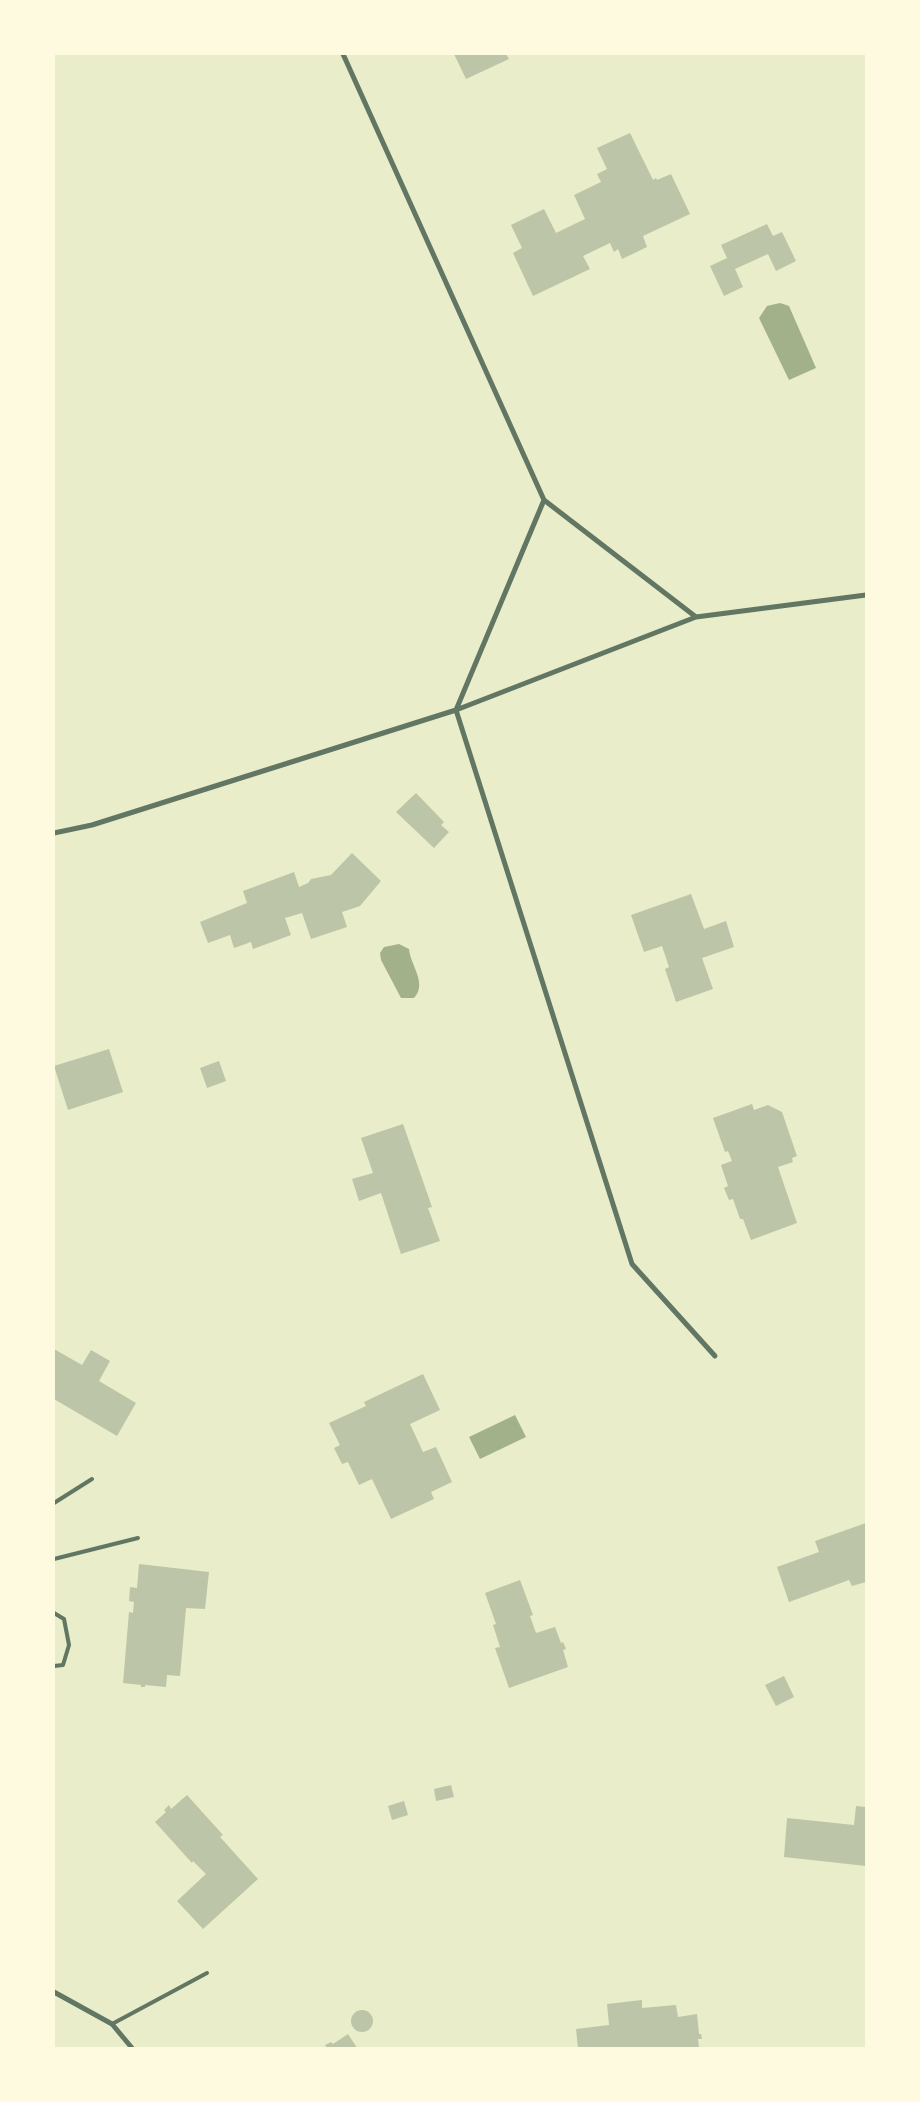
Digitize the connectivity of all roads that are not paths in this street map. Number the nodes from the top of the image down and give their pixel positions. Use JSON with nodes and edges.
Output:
{"nodes":[{"id":1,"x":343,"y":54,"type":"edge"},
{"id":2,"x":544,"y":500,"type":"junction"},
{"id":3,"x":866,"y":595,"type":"edge"},
{"id":4,"x":696,"y":617,"type":"junction"},
{"id":5,"x":456,"y":710,"type":"junction"},
{"id":6,"x":54,"y":833,"type":"edge"},
{"id":7,"x":715,"y":1356,"type":"dead end"},
{"id":8,"x":92,"y":1479,"type":"dead end"},
{"id":9,"x":54,"y":1503,"type":"edge"},
{"id":10,"x":138,"y":1538,"type":"dead end"},
{"id":11,"x":54,"y":1559,"type":"edge"},
{"id":12,"x":54,"y":1613,"type":"edge"},
{"id":13,"x":54,"y":1666,"type":"edge"},
{"id":14,"x":207,"y":1973,"type":"dead end"},
{"id":15,"x":54,"y":1992,"type":"edge"},
{"id":16,"x":112,"y":2024,"type":"junction"},
{"id":17,"x":132,"y":2048,"type":"edge"}],
"edges":[{"from":1,"to":2,"type":"street"},
{"from":2,"to":4,"type":"street"},
{"from":2,"to":5,"type":"street"},
{"from":3,"to":4,"type":"street"},
{"from":4,"to":5,"type":"street"},
{"from":5,"to":6,"type":"street"},
{"from":5,"to":7,"type":"street"},
{"from":8,"to":9,"type":"lane"},
{"from":10,"to":11,"type":"lane"},
{"from":12,"to":13,"type":"lane"},
{"from":14,"to":16,"type":"lane"},
{"from":15,"to":16,"type":"street"},
{"from":16,"to":17,"type":"street"}]}
